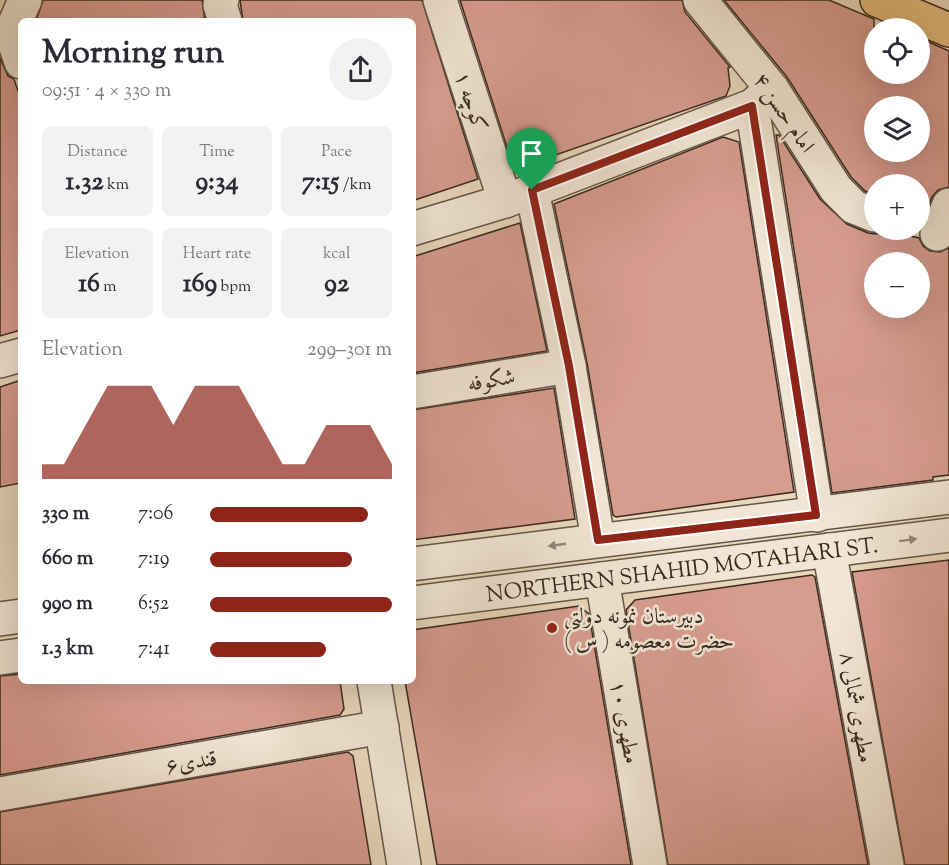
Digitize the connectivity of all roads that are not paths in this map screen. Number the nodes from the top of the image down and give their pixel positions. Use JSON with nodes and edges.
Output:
{"nodes":[{"id":1,"x":25,"y":0,"type":"edge"},
{"id":2,"x":440,"y":0,"type":"edge"},
{"id":3,"x":700,"y":0,"type":"edge"},
{"id":4,"x":877,"y":0,"type":"edge"},
{"id":5,"x":22,"y":18,"type":"edge"},
{"id":6,"x":949,"y":30,"type":"edge"},
{"id":7,"x":762,"y":98,"type":"junction"},
{"id":8,"x":519,"y":196,"type":"junction"},
{"id":9,"x":864,"y":211,"type":"edge"},
{"id":10,"x":416,"y":228,"type":"edge"},
{"id":11,"x":18,"y":356,"type":"edge"},
{"id":12,"x":0,"y":361,"type":"edge"},
{"id":13,"x":569,"y":366,"type":"junction"},
{"id":14,"x":416,"y":391,"type":"edge"},
{"id":15,"x":949,"y":497,"type":"edge"},
{"id":16,"x":816,"y":515,"type":"junction"},
{"id":17,"x":949,"y":535,"type":"edge"},
{"id":18,"x":598,"y":540,"type":"junction"},
{"id":19,"x":829,"y":550,"type":"junction"},
{"id":20,"x":416,"y":563,"type":"edge"},
{"id":21,"x":602,"y":579,"type":"junction"},
{"id":22,"x":416,"y":602,"type":"edge"},
{"id":23,"x":18,"y":616,"type":"edge"},
{"id":24,"x":0,"y":619,"type":"edge"},
{"id":25,"x":18,"y":655,"type":"edge"},
{"id":26,"x":0,"y":657,"type":"edge"},
{"id":27,"x":375,"y":684,"type":"edge"},
{"id":28,"x":382,"y":728,"type":"junction"},
{"id":29,"x":0,"y":794,"type":"edge"},
{"id":30,"x":404,"y":865,"type":"edge"},
{"id":31,"x":650,"y":865,"type":"edge"},
{"id":32,"x":887,"y":865,"type":"edge"}],
"edges":[{"from":1,"to":5,"type":"street"},
{"from":2,"to":8,"type":"street","name":"کوچه ۱"},
{"from":3,"to":7,"type":"street","name":"امام حسن ۴"},
{"from":4,"to":6,"type":"main road"},
{"from":7,"to":8,"type":"street"},
{"from":7,"to":9,"type":"street","name":"امام حسن ۴"},
{"from":7,"to":16,"type":"street"},
{"from":8,"to":10,"type":"street"},
{"from":8,"to":13,"type":"street","name":"کوچه ۱"},
{"from":11,"to":12,"type":"street"},
{"from":13,"to":14,"type":"street","name":"شکوفه"},
{"from":13,"to":18,"type":"street","name":"کوچه ۱"},
{"from":15,"to":16,"type":"street"},
{"from":16,"to":18,"type":"street"},
{"from":19,"to":17,"type":"street","name":"NORTHERN SHAHID MOTAHARI ST.","one_way":true},
{"from":18,"to":20,"type":"street","one_way":true},
{"from":19,"to":21,"type":"street","name":"NORTHERN SHAHID MOTAHARI ST."},
{"from":19,"to":32,"type":"street","name":"مطهری شمالی ۸"},
{"from":21,"to":22,"type":"street","name":"NORTHERN SHAHID MOTAHARI ST."},
{"from":21,"to":31,"type":"street","name":"مطهری ۱۰"},
{"from":23,"to":24,"type":"street"},
{"from":25,"to":26,"type":"street"},
{"from":27,"to":28,"type":"street"},
{"from":28,"to":29,"type":"street","name":"قندی۶"},
{"from":28,"to":30,"type":"street"}]}
